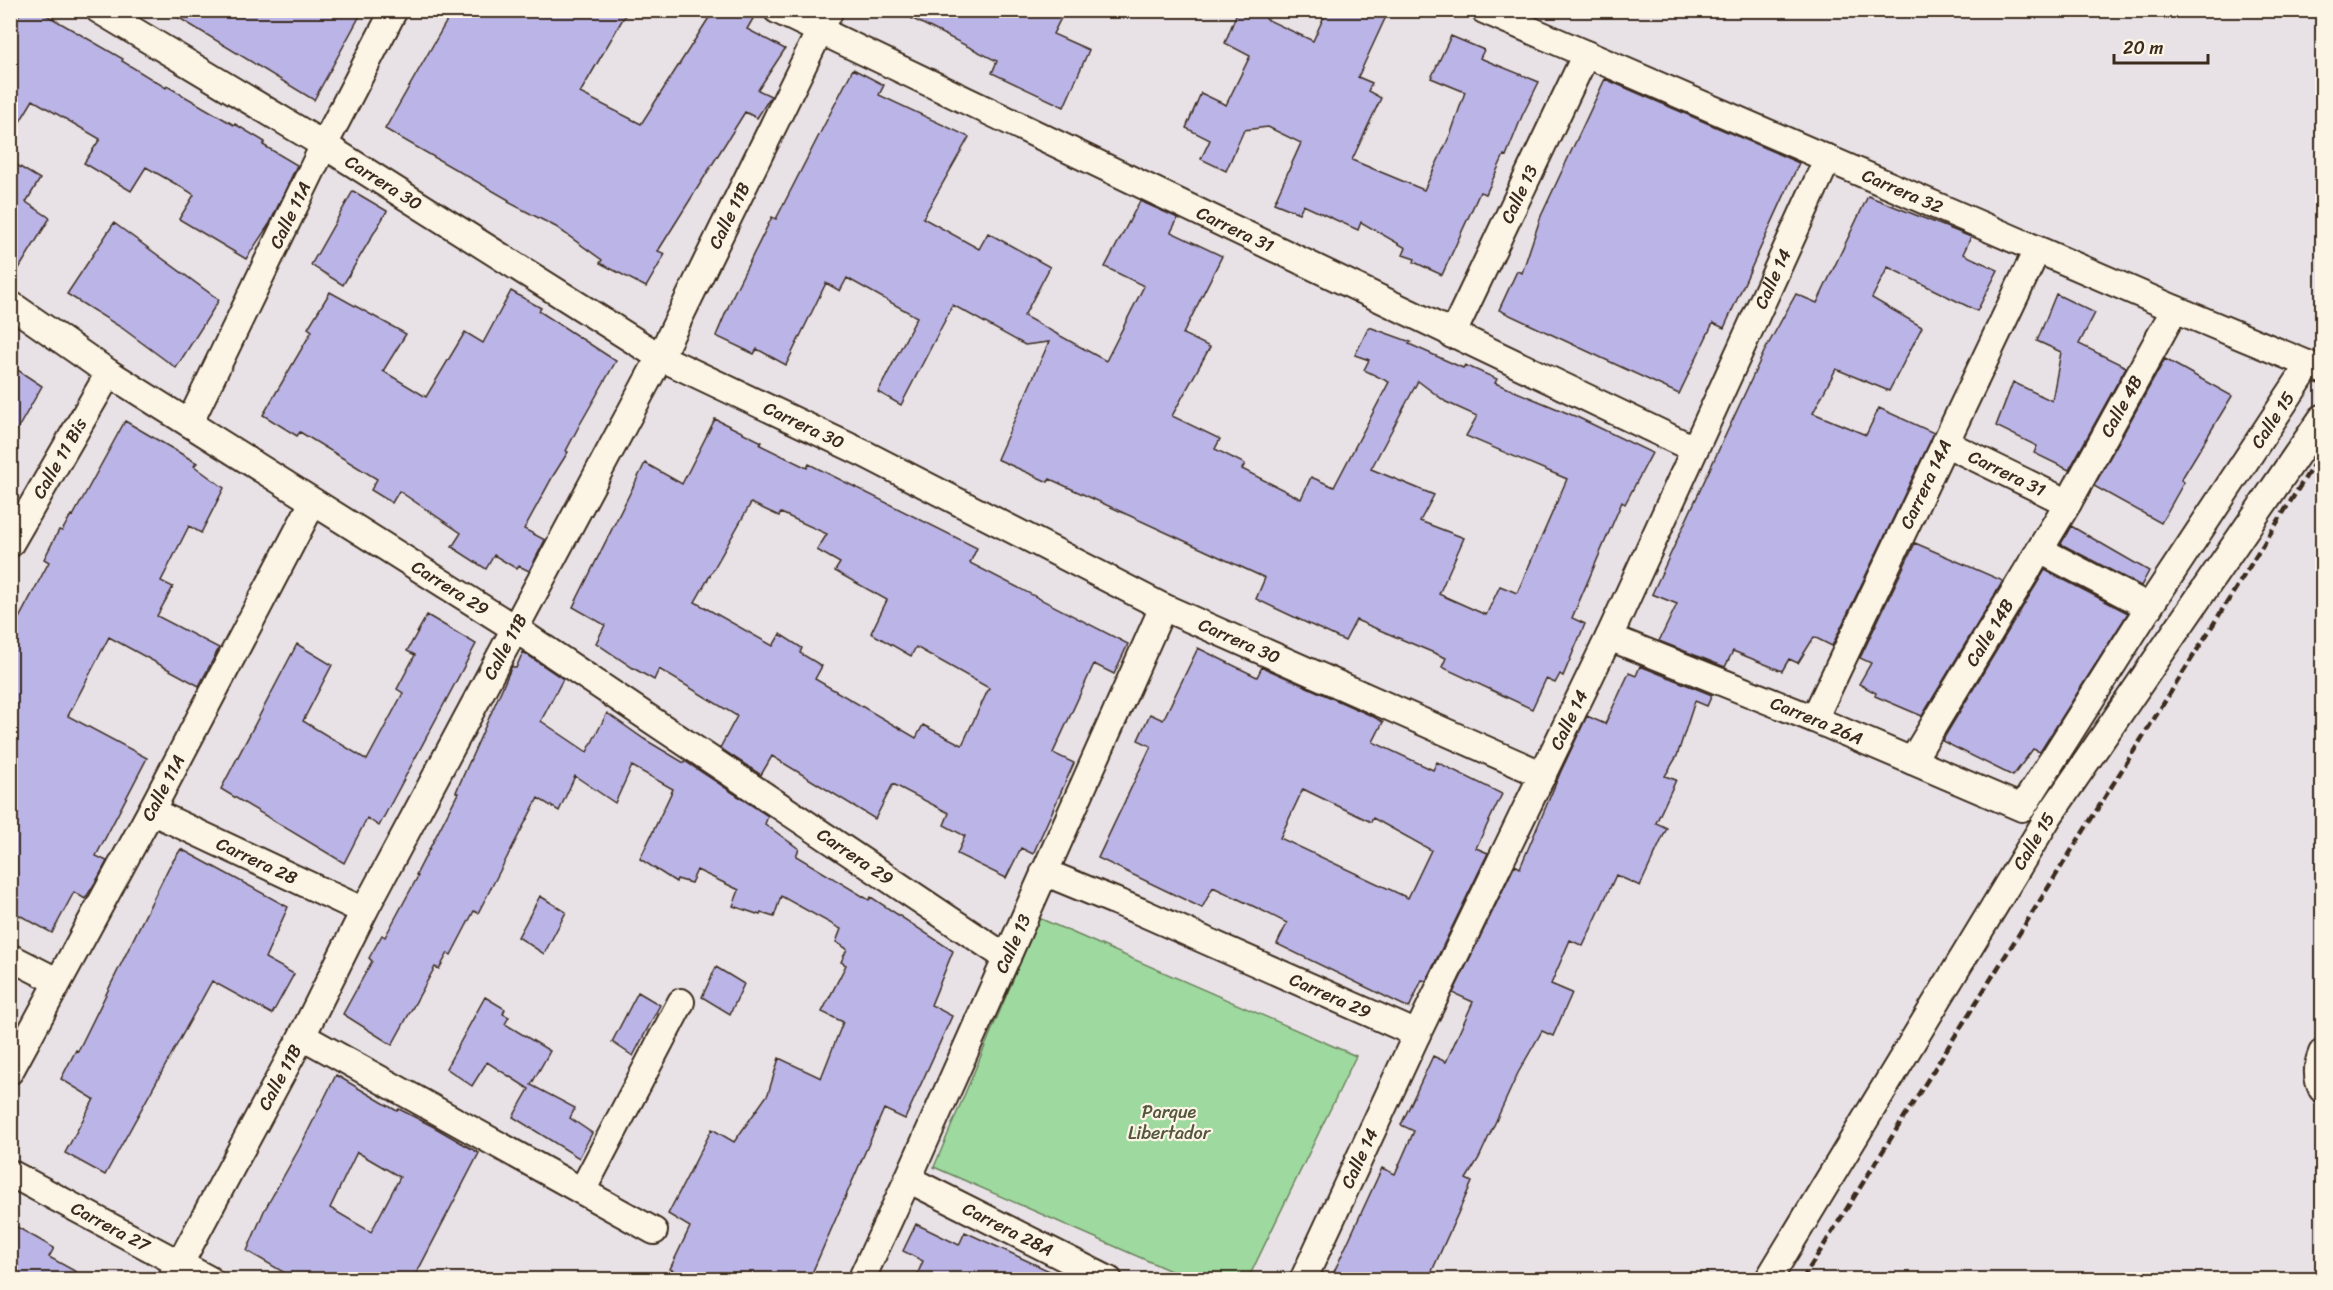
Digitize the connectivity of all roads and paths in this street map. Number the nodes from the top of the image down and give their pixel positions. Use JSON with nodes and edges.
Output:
{"nodes":[{"id":1,"x":99,"y":10,"type":"edge"},
{"id":2,"x":394,"y":10,"type":"edge"},
{"id":3,"x":777,"y":10,"type":"edge"},
{"id":4,"x":1484,"y":10,"type":"edge"},
{"id":5,"x":825,"y":20,"type":"edge"},
{"id":6,"x":1586,"y":54,"type":"junction"},
{"id":7,"x":324,"y":145,"type":"junction"},
{"id":8,"x":1828,"y":158,"type":"junction"},
{"id":9,"x":2037,"y":250,"type":"junction"},
{"id":10,"x":10,"y":304,"type":"edge"},
{"id":11,"x":2175,"y":309,"type":"junction"},
{"id":12,"x":1452,"y":334,"type":"junction"},
{"id":13,"x":660,"y":357,"type":"junction"},
{"id":14,"x":2316,"y":367,"type":"edge"},
{"id":15,"x":109,"y":373,"type":"junction"},
{"id":16,"x":2322,"y":418,"type":"edge"},
{"id":17,"x":190,"y":422,"type":"junction"},
{"id":18,"x":1945,"y":443,"type":"junction"},
{"id":19,"x":1694,"y":449,"type":"junction"},
{"id":20,"x":313,"y":502,"type":"junction"},
{"id":21,"x":2068,"y":503,"type":"junction"},
{"id":22,"x":10,"y":544,"type":"edge"},
{"id":23,"x":2040,"y":550,"type":"junction"},
{"id":24,"x":1163,"y":607,"type":"junction"},
{"id":25,"x":2149,"y":607,"type":"junction"},
{"id":26,"x":514,"y":628,"type":"junction"},
{"id":27,"x":1609,"y":637,"type":"junction"},
{"id":28,"x":1814,"y":719,"type":"junction"},
{"id":29,"x":1912,"y":762,"type":"junction"},
{"id":30,"x":1544,"y":775,"type":"junction"},
{"id":31,"x":2022,"y":808,"type":"joint"},
{"id":32,"x":151,"y":811,"type":"junction"},
{"id":33,"x":1044,"y":872,"type":"junction"},
{"id":34,"x":363,"y":911,"type":"junction"},
{"id":35,"x":10,"y":957,"type":"edge"},
{"id":36,"x":1006,"y":958,"type":"junction"},
{"id":37,"x":57,"y":981,"type":"junction"},
{"id":38,"x":681,"y":1002,"type":"dead end"},
{"id":39,"x":1417,"y":1034,"type":"junction"},
{"id":40,"x":302,"y":1036,"type":"junction"},
{"id":41,"x":2322,"y":1053,"type":"edge"},
{"id":42,"x":10,"y":1071,"type":"edge"},
{"id":43,"x":2322,"y":1089,"type":"edge"},
{"id":44,"x":10,"y":1173,"type":"edge"},
{"id":45,"x":908,"y":1179,"type":"junction"},
{"id":46,"x":582,"y":1191,"type":"junction"},
{"id":47,"x":654,"y":1231,"type":"dead end"},
{"id":48,"x":176,"y":1271,"type":"edge"},
{"id":49,"x":210,"y":1280,"type":"edge"},
{"id":50,"x":861,"y":1280,"type":"edge"},
{"id":51,"x":1109,"y":1280,"type":"edge"},
{"id":52,"x":1303,"y":1280,"type":"edge"},
{"id":53,"x":1768,"y":1280,"type":"edge"}],
"edges":[{"from":1,"to":7,"type":"street","name":"Carrera 30"},
{"from":2,"to":7,"type":"street","name":"Calle 11A"},
{"from":3,"to":5,"type":"street","name":"Carrera 31"},
{"from":4,"to":6,"type":"street","name":"Carrera 32"},
{"from":5,"to":12,"type":"street","name":"Carrera 31"},
{"from":5,"to":13,"type":"street","name":"Calle 11B"},
{"from":6,"to":8,"type":"street","name":"Carrera 32"},
{"from":6,"to":12,"type":"street","name":"Calle 13"},
{"from":7,"to":13,"type":"street","name":"Carrera 30"},
{"from":7,"to":17,"type":"street","name":"Calle 11A"},
{"from":8,"to":9,"type":"street","name":"Carrera 32"},
{"from":8,"to":19,"type":"street","name":"Calle 14"},
{"from":9,"to":11,"type":"street","name":"Carrera 32"},
{"from":9,"to":18,"type":"street","name":"Carrera 14A"},
{"from":10,"to":15,"type":"street","name":"Carrera 29"},
{"from":11,"to":14,"type":"street","name":"Carrera 32"},
{"from":11,"to":21,"type":"street","name":"Calle 4B"},
{"from":12,"to":19,"type":"street","name":"Carrera 31"},
{"from":13,"to":24,"type":"street","name":"Carrera 30"},
{"from":13,"to":26,"type":"street","name":"Calle 11B"},
{"from":14,"to":25,"type":"street","name":"Calle 15"},
{"from":15,"to":17,"type":"street","name":"Carrera 29"},
{"from":15,"to":22,"type":"street","name":"Calle 11 Bis"},
{"from":16,"to":53,"type":"street","name":"Calle 15"},
{"from":17,"to":20,"type":"street","name":"Carrera 29"},
{"from":18,"to":21,"type":"street","name":"Carrera 31"},
{"from":18,"to":28,"type":"street","name":"Carrera 14A"},
{"from":19,"to":27,"type":"street","name":"Calle 14"},
{"from":20,"to":26,"type":"street","name":"Carrera 29"},
{"from":20,"to":32,"type":"street","name":"Calle 11A"},
{"from":21,"to":23,"type":"street","name":"Calle 14B"},
{"from":23,"to":25,"type":"street"},
{"from":23,"to":29,"type":"street","name":"Calle 14B"},
{"from":24,"to":30,"type":"street","name":"Carrera 30"},
{"from":24,"to":33,"type":"street","name":"Calle 13"},
{"from":25,"to":31,"type":"street","name":"Calle 15"},
{"from":26,"to":34,"type":"street","name":"Calle 11B"},
{"from":26,"to":36,"type":"street","name":"Carrera 29"},
{"from":27,"to":28,"type":"street","name":"Carrera 26A"},
{"from":27,"to":30,"type":"street","name":"Calle 14"},
{"from":28,"to":29,"type":"street","name":"Carrera 26A"},
{"from":29,"to":31,"type":"street","name":"Carrera 26A"},
{"from":30,"to":39,"type":"street","name":"Calle 14"},
{"from":32,"to":34,"type":"street","name":"Carrera 28"},
{"from":32,"to":37,"type":"street","name":"Calle 11A"},
{"from":33,"to":36,"type":"street","name":"Calle 13"},
{"from":33,"to":39,"type":"street","name":"Carrera 29"},
{"from":34,"to":40,"type":"street","name":"Calle 11B"},
{"from":35,"to":37,"type":"street"},
{"from":36,"to":45,"type":"street","name":"Calle 13"},
{"from":37,"to":42,"type":"street","name":"Calle 11A"},
{"from":38,"to":46,"type":"street"},
{"from":39,"to":52,"type":"street","name":"Calle 14"},
{"from":40,"to":46,"type":"street"},
{"from":40,"to":48,"type":"street","name":"Calle 11B"},
{"from":41,"to":43,"type":"street"},
{"from":44,"to":48,"type":"street","name":"Carrera 27"},
{"from":45,"to":50,"type":"street","name":"Calle 13"},
{"from":45,"to":51,"type":"street","name":"Carrera 28A"},
{"from":46,"to":47,"type":"street"},
{"from":48,"to":49,"type":"street","name":"Carrera 27"}]}
